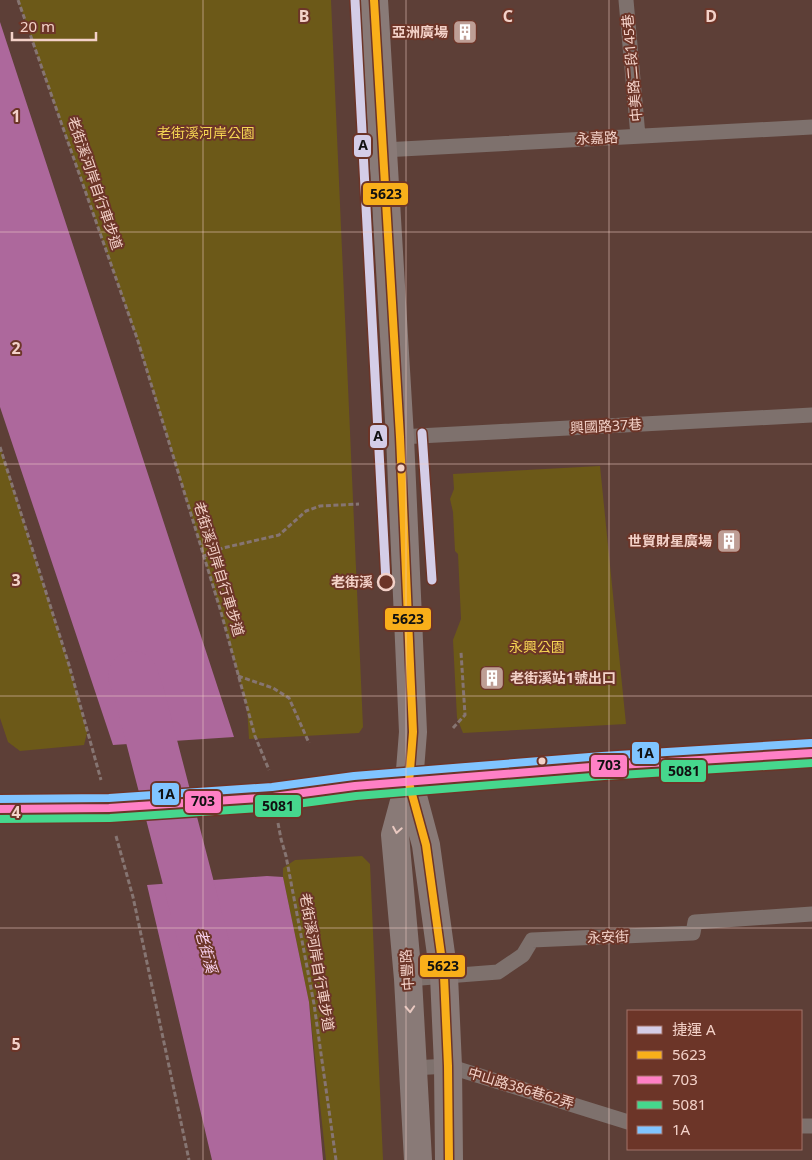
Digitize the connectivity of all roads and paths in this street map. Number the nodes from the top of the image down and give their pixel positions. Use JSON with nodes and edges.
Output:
{"nodes":[{"id":1,"x":18,"y":0,"type":"edge"},
{"id":2,"x":374,"y":0,"type":"edge"},
{"id":3,"x":626,"y":0,"type":"edge"},
{"id":4,"x":812,"y":127,"type":"edge"},
{"id":5,"x":638,"y":136,"type":"junction"},
{"id":6,"x":383,"y":150,"type":"junction"},
{"id":7,"x":812,"y":416,"type":"edge"},
{"id":8,"x":400,"y":437,"type":"junction"},
{"id":9,"x":359,"y":504,"type":"dead end"},
{"id":10,"x":204,"y":556,"type":"junction"},
{"id":11,"x":461,"y":652,"type":"dead end"},
{"id":12,"x":238,"y":676,"type":"junction"},
{"id":13,"x":453,"y":728,"type":"dead end"},
{"id":14,"x":308,"y":743,"type":"dead end"},
{"id":15,"x":812,"y":753,"type":"edge"},
{"id":16,"x":409,"y":783,"type":"junction"},
{"id":17,"x":273,"y":797,"type":"junction"},
{"id":18,"x":0,"y":809,"type":"edge"},
{"id":19,"x":812,"y":914,"type":"edge"},
{"id":20,"x":444,"y":976,"type":"junction"},
{"id":21,"x":408,"y":979,"type":"junction"},
{"id":22,"x":448,"y":1066,"type":"junction"},
{"id":23,"x":413,"y":1068,"type":"junction"},
{"id":24,"x":627,"y":1122,"type":"edge"},
{"id":25,"x":336,"y":1160,"type":"edge"},
{"id":26,"x":418,"y":1160,"type":"edge"},
{"id":27,"x":449,"y":1160,"type":"edge"}],
"edges":[{"from":1,"to":10,"type":"path","name":"老街溪河岸自行車步道"},
{"from":2,"to":6,"type":"main road","name":"中豐路"},
{"from":3,"to":5,"type":"lane","name":"中美路二段145巷"},
{"from":4,"to":5,"type":"lane","name":"永嘉路"},
{"from":5,"to":6,"type":"lane","name":"永嘉路"},
{"from":6,"to":8,"type":"main road","name":"中豐路"},
{"from":7,"to":8,"type":"lane","name":"興國路37巷"},
{"from":8,"to":16,"type":"main road","name":"中豐路"},
{"from":9,"to":10,"type":"path"},
{"from":10,"to":12,"type":"path","name":"老街溪河岸自行車步道"},
{"from":11,"to":13,"type":"path"},
{"from":12,"to":14,"type":"path"},
{"from":12,"to":17,"type":"path","name":"老街溪河岸自行車步道"},
{"from":15,"to":16,"type":"street"},
{"from":16,"to":17,"type":"street"},
{"from":16,"to":20,"type":"main road","name":"中豐路"},
{"from":16,"to":21,"type":"main road","name":"中豐路","one_way":true},
{"from":17,"to":18,"type":"street"},
{"from":17,"to":25,"type":"path","name":"老街溪河岸自行車步道"},
{"from":19,"to":20,"type":"lane","name":"永安街"},
{"from":20,"to":21,"type":"lane","name":"永安街"},
{"from":20,"to":22,"type":"main road","name":"中豐路"},
{"from":21,"to":23,"type":"main road","name":"中豐路","one_way":true},
{"from":22,"to":23,"type":"lane","name":"中山路386巷62弄"},
{"from":22,"to":24,"type":"lane","name":"中山路386巷62弄"},
{"from":22,"to":27,"type":"main road","name":"中豐路"},
{"from":23,"to":26,"type":"main road","name":"中豐路"}]}
